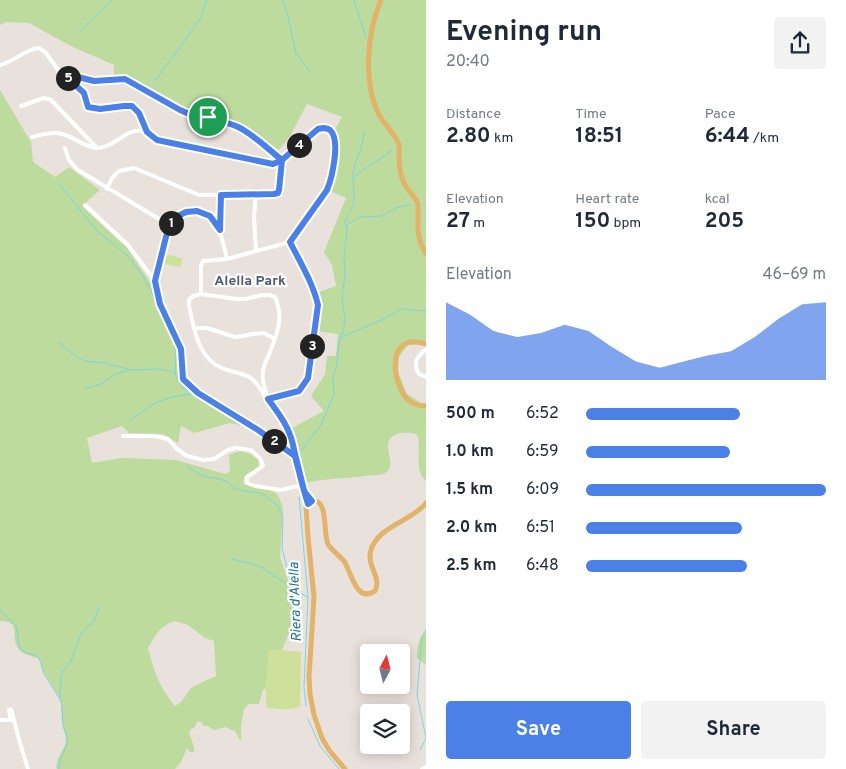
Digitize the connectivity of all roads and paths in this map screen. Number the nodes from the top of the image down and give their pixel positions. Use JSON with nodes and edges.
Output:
{"nodes":[{"id":1,"x":380,"y":0,"type":"edge"},
{"id":2,"x":0,"y":65,"type":"edge"},
{"id":3,"x":62,"y":73,"type":"junction"},
{"id":4,"x":21,"y":106,"type":"dead end"},
{"id":5,"x":147,"y":132,"type":"junction"},
{"id":6,"x":32,"y":137,"type":"dead end"},
{"id":7,"x":65,"y":148,"type":"dead end"},
{"id":8,"x":96,"y":148,"type":"junction"},
{"id":9,"x":282,"y":160,"type":"junction"},
{"id":10,"x":107,"y":188,"type":"junction"},
{"id":11,"x":256,"y":194,"type":"junction"},
{"id":12,"x":221,"y":195,"type":"junction"},
{"id":13,"x":85,"y":205,"type":"dead end"},
{"id":14,"x":169,"y":225,"type":"junction"},
{"id":15,"x":220,"y":230,"type":"junction"},
{"id":16,"x":290,"y":242,"type":"junction"},
{"id":17,"x":256,"y":251,"type":"junction"},
{"id":18,"x":426,"y":254,"type":"edge"},
{"id":19,"x":227,"y":259,"type":"junction"},
{"id":20,"x":155,"y":281,"type":"junction"},
{"id":21,"x":201,"y":294,"type":"junction"},
{"id":22,"x":194,"y":328,"type":"junction"},
{"id":23,"x":275,"y":339,"type":"junction"},
{"id":24,"x":426,"y":344,"type":"edge"},
{"id":25,"x":426,"y":349,"type":"edge"},
{"id":26,"x":426,"y":377,"type":"edge"},
{"id":27,"x":268,"y":399,"type":"junction"},
{"id":28,"x":426,"y":406,"type":"edge"},
{"id":29,"x":123,"y":436,"type":"dead end"},
{"id":30,"x":295,"y":456,"type":"junction"},
{"id":31,"x":303,"y":485,"type":"junction"},
{"id":32,"x":310,"y":502,"type":"junction"},
{"id":33,"x":426,"y":503,"type":"edge"},
{"id":34,"x":0,"y":720,"type":"edge"},
{"id":35,"x":426,"y":767,"type":"edge"},
{"id":36,"x":28,"y":769,"type":"edge"},
{"id":37,"x":345,"y":769,"type":"edge"},
{"id":38,"x":422,"y":769,"type":"edge"}],
"edges":[{"from":1,"to":18,"type":"main road"},
{"from":2,"to":3,"type":"street"},
{"from":3,"to":5,"type":"street"},
{"from":3,"to":9,"type":"street"},
{"from":4,"to":8,"type":"street"},
{"from":5,"to":8,"type":"street"},
{"from":5,"to":9,"type":"street"},
{"from":6,"to":8,"type":"street"},
{"from":7,"to":10,"type":"street"},
{"from":9,"to":11,"type":"street"},
{"from":9,"to":16,"type":"street"},
{"from":10,"to":12,"type":"street"},
{"from":10,"to":14,"type":"street"},
{"from":11,"to":12,"type":"street"},
{"from":11,"to":17,"type":"street"},
{"from":12,"to":15,"type":"street"},
{"from":13,"to":20,"type":"street"},
{"from":14,"to":15,"type":"street"},
{"from":14,"to":20,"type":"street"},
{"from":15,"to":19,"type":"street"},
{"from":16,"to":17,"type":"street"},
{"from":16,"to":27,"type":"street"},
{"from":17,"to":19,"type":"street"},
{"from":19,"to":21,"type":"street"},
{"from":20,"to":30,"type":"street"},
{"from":21,"to":22,"type":"street"},
{"from":21,"to":23,"type":"street"},
{"from":22,"to":23,"type":"street"},
{"from":22,"to":27,"type":"street"},
{"from":23,"to":27,"type":"street"},
{"from":24,"to":28,"type":"main road"},
{"from":25,"to":26,"type":"street"},
{"from":27,"to":30,"type":"street"},
{"from":29,"to":31,"type":"street"},
{"from":30,"to":31,"type":"street"},
{"from":31,"to":32,"type":"street"},
{"from":32,"to":33,"type":"main road"},
{"from":32,"to":37,"type":"main road"},
{"from":34,"to":36,"type":"street"},
{"from":35,"to":38,"type":"street"}]}
